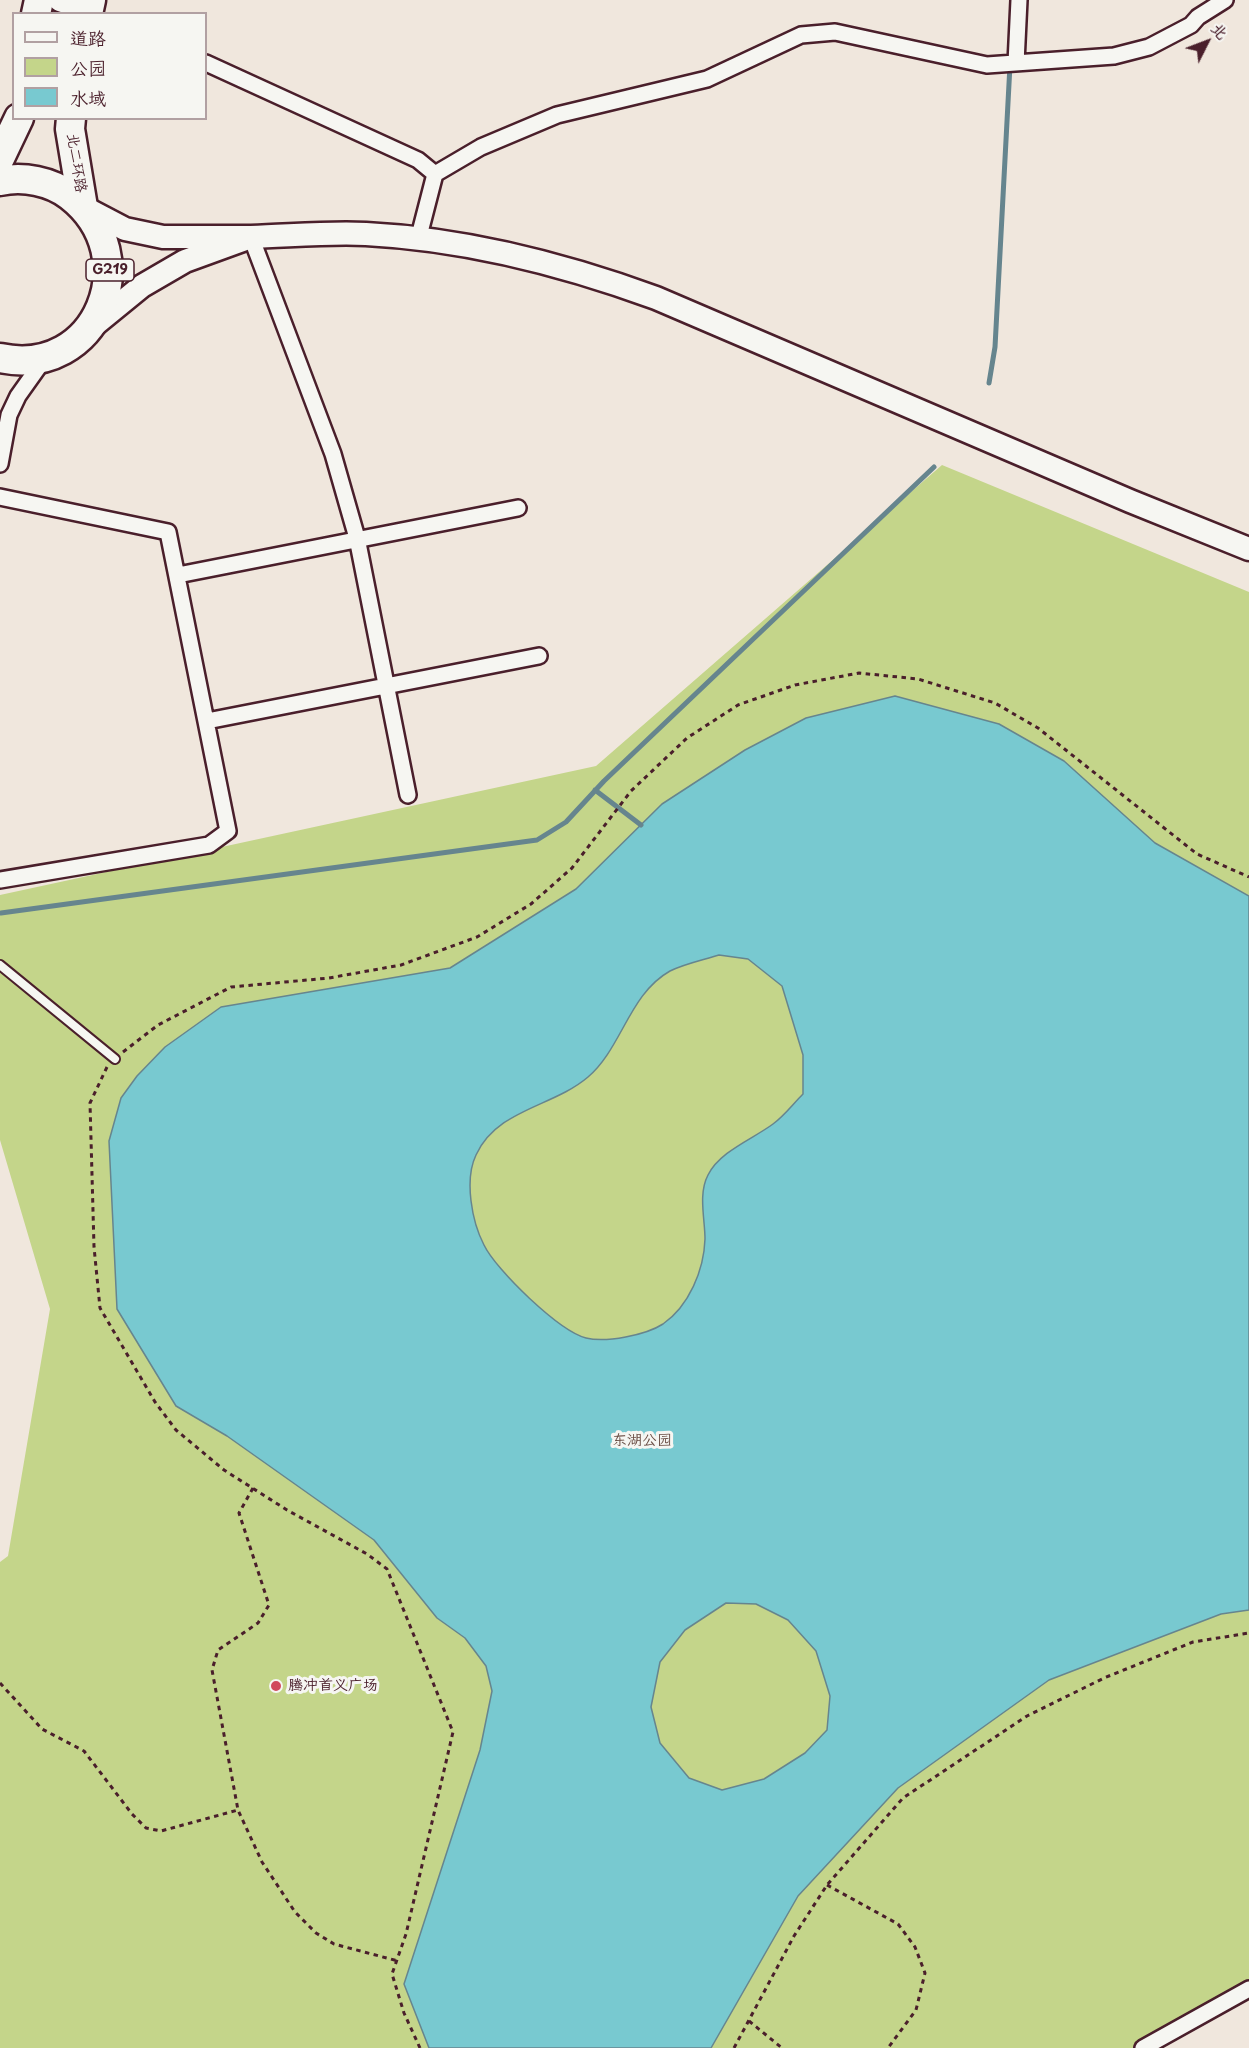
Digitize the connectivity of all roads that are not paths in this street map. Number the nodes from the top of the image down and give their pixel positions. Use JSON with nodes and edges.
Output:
{"nodes":[{"id":1,"x":60,"y":0,"type":"edge"},
{"id":2,"x":1019,"y":0,"type":"edge"},
{"id":3,"x":1225,"y":0,"type":"edge"},
{"id":4,"x":92,"y":9,"type":"edge"},
{"id":5,"x":207,"y":63,"type":"edge"},
{"id":6,"x":1016,"y":63,"type":"junction"},
{"id":7,"x":18,"y":120,"type":"edge"},
{"id":8,"x":71,"y":120,"type":"edge"},
{"id":9,"x":0,"y":158,"type":"edge"},
{"id":10,"x":435,"y":174,"type":"junction"},
{"id":11,"x":0,"y":181,"type":"edge"},
{"id":12,"x":83,"y":207,"type":"junction"},
{"id":13,"x":251,"y":237,"type":"junction"},
{"id":14,"x":418,"y":240,"type":"junction"},
{"id":15,"x":85,"y":333,"type":"junction"},
{"id":16,"x":0,"y":358,"type":"edge"},
{"id":17,"x":46,"y":358,"type":"junction"},
{"id":18,"x":0,"y":464,"type":"edge"},
{"id":19,"x":0,"y":497,"type":"edge"},
{"id":20,"x":518,"y":508,"type":"dead end"},
{"id":21,"x":357,"y":538,"type":"junction"},
{"id":22,"x":1249,"y":549,"type":"edge"},
{"id":23,"x":178,"y":575,"type":"junction"},
{"id":24,"x":539,"y":656,"type":"dead end"},
{"id":25,"x":387,"y":686,"type":"junction"},
{"id":26,"x":207,"y":721,"type":"junction"},
{"id":27,"x":408,"y":795,"type":"dead end"},
{"id":28,"x":0,"y":880,"type":"edge"},
{"id":29,"x":0,"y":965,"type":"edge"},
{"id":30,"x":115,"y":1059,"type":"road end"},
{"id":31,"x":1249,"y":1989,"type":"edge"},
{"id":32,"x":1143,"y":2048,"type":"edge"}],
"edges":[{"from":1,"to":4,"type":"main road"},
{"from":2,"to":6,"type":"street"},
{"from":3,"to":6,"type":"street"},
{"from":5,"to":10,"type":"street"},
{"from":6,"to":10,"type":"street"},
{"from":7,"to":9,"type":"highway"},
{"from":8,"to":12,"type":"highway","name":"北二环路","number":"G219"},
{"from":10,"to":14,"type":"street"},
{"from":11,"to":12,"type":"highway","number":"G219"},
{"from":12,"to":13,"type":"main road"},
{"from":12,"to":15,"type":"highway","number":"G219"},
{"from":13,"to":14,"type":"main road"},
{"from":13,"to":15,"type":"main road"},
{"from":13,"to":21,"type":"street"},
{"from":14,"to":22,"type":"main road"},
{"from":15,"to":17,"type":"highway","number":"G219"},
{"from":16,"to":17,"type":"highway","number":"G219"},
{"from":17,"to":18,"type":"street"},
{"from":19,"to":23,"type":"street"},
{"from":20,"to":21,"type":"street"},
{"from":21,"to":23,"type":"street"},
{"from":21,"to":25,"type":"street"},
{"from":23,"to":26,"type":"street"},
{"from":24,"to":25,"type":"street"},
{"from":25,"to":26,"type":"street"},
{"from":25,"to":27,"type":"street"},
{"from":26,"to":28,"type":"street"},
{"from":29,"to":30,"type":"lane"},
{"from":31,"to":32,"type":"street"}]}
